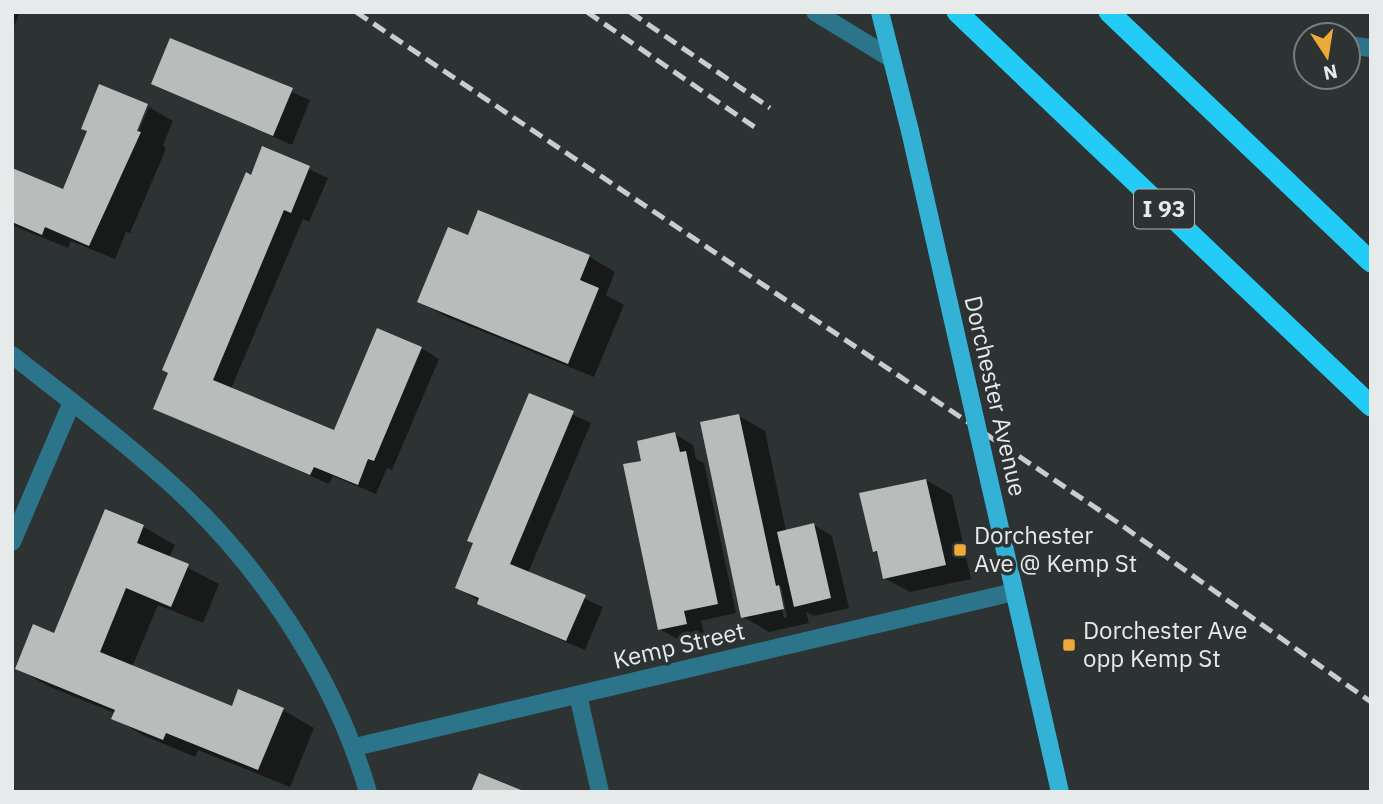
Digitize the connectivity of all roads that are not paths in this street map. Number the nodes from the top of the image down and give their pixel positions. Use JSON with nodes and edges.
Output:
{"nodes":[{"id":1,"x":815,"y":12,"type":"edge"},
{"id":2,"x":880,"y":12,"type":"edge"},
{"id":3,"x":957,"y":12,"type":"edge"},
{"id":4,"x":1109,"y":12,"type":"edge"},
{"id":5,"x":891,"y":59,"type":"junction"},
{"id":6,"x":1371,"y":262,"type":"edge"},
{"id":7,"x":12,"y":355,"type":"edge"},
{"id":8,"x":72,"y":402,"type":"junction"},
{"id":9,"x":1371,"y":406,"type":"edge"},
{"id":10,"x":12,"y":542,"type":"edge"},
{"id":11,"x":1014,"y":592,"type":"junction"},
{"id":12,"x":578,"y":695,"type":"junction"},
{"id":13,"x":355,"y":747,"type":"junction"},
{"id":14,"x":368,"y":792,"type":"edge"},
{"id":15,"x":600,"y":792,"type":"edge"},
{"id":16,"x":1060,"y":792,"type":"edge"}],
"edges":[{"from":1,"to":5,"type":"street"},
{"from":2,"to":5,"type":"main road","name":"Dorchester Avenue"},
{"from":3,"to":9,"type":"highway","number":"I 93"},
{"from":4,"to":6,"type":"highway"},
{"from":5,"to":11,"type":"main road","name":"Dorchester Avenue","bridge":true},
{"from":7,"to":8,"type":"street"},
{"from":8,"to":10,"type":"street"},
{"from":8,"to":13,"type":"street"},
{"from":11,"to":12,"type":"street","name":"Kemp Street"},
{"from":11,"to":16,"type":"main road","name":"Dorchester Avenue"},
{"from":12,"to":13,"type":"street","name":"Kemp Street"},
{"from":12,"to":15,"type":"street"},
{"from":13,"to":14,"type":"street"}]}
